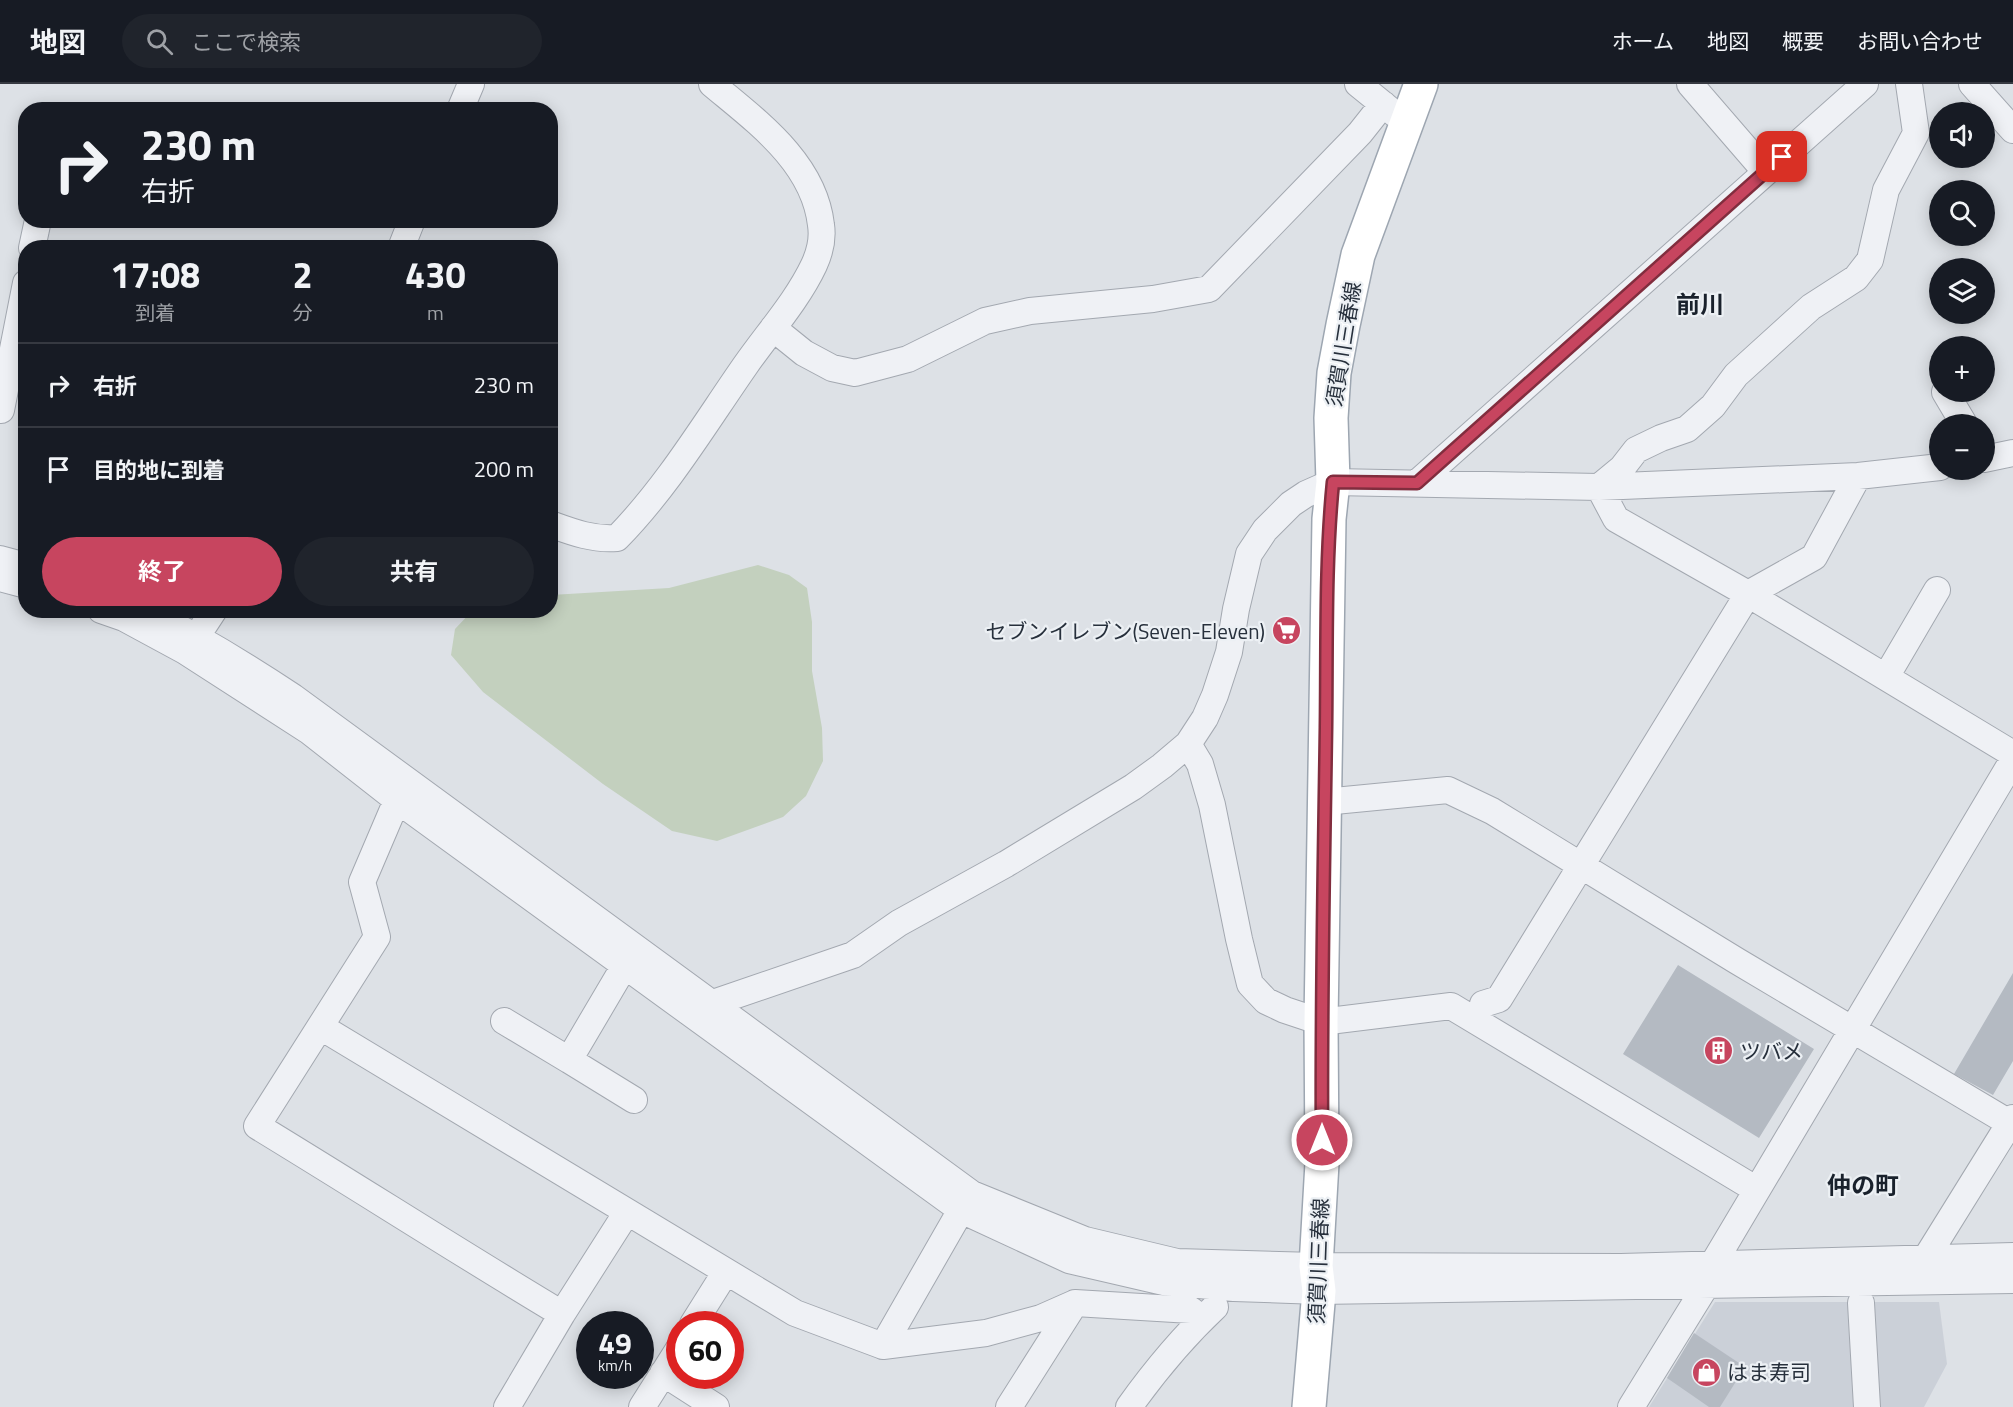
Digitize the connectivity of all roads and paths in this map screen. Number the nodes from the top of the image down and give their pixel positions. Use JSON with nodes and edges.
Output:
{"nodes":[{"id":1,"x":471,"y":84,"type":"edge"},
{"id":2,"x":712,"y":84,"type":"edge"},
{"id":3,"x":1358,"y":84,"type":"edge"},
{"id":4,"x":1420,"y":84,"type":"edge"},
{"id":5,"x":1690,"y":84,"type":"edge"},
{"id":6,"x":1865,"y":84,"type":"edge"},
{"id":7,"x":1909,"y":84,"type":"edge"},
{"id":8,"x":1972,"y":84,"type":"edge"},
{"id":9,"x":463,"y":102,"type":"edge"},
{"id":10,"x":1394,"y":113,"type":"junction"},
{"id":11,"x":2013,"y":130,"type":"edge"},
{"id":12,"x":1766,"y":172,"type":"junction"},
{"id":13,"x":18,"y":298,"type":"edge"},
{"id":14,"x":9,"y":314,"type":"edge"},
{"id":15,"x":773,"y":328,"type":"junction"},
{"id":16,"x":1,"y":411,"type":"edge"},
{"id":17,"x":2013,"y":453,"type":"edge"},
{"id":18,"x":1995,"y":457,"type":"edge"},
{"id":19,"x":1929,"y":468,"type":"edge"},
{"id":20,"x":1858,"y":476,"type":"junction"},
{"id":21,"x":1333,"y":482,"type":"junction"},
{"id":22,"x":1417,"y":483,"type":"junction"},
{"id":23,"x":1599,"y":487,"type":"junction"},
{"id":24,"x":558,"y":527,"type":"edge"},
{"id":25,"x":0,"y":559,"type":"edge"},
{"id":26,"x":18,"y":564,"type":"edge"},
{"id":27,"x":0,"y":578,"type":"edge"},
{"id":28,"x":18,"y":583,"type":"edge"},
{"id":29,"x":1937,"y":590,"type":"dead end"},
{"id":30,"x":1748,"y":594,"type":"junction"},
{"id":31,"x":124,"y":618,"type":"edge"},
{"id":32,"x":161,"y":618,"type":"edge"},
{"id":33,"x":209,"y":618,"type":"edge"},
{"id":34,"x":197,"y":636,"type":"junction"},
{"id":35,"x":1886,"y":676,"type":"junction"},
{"id":36,"x":1188,"y":744,"type":"junction"},
{"id":37,"x":2013,"y":754,"type":"edge"},
{"id":38,"x":2013,"y":760,"type":"edge"},
{"id":39,"x":398,"y":800,"type":"junction"},
{"id":40,"x":1324,"y":802,"type":"junction"},
{"id":41,"x":1580,"y":866,"type":"junction"},
{"id":42,"x":625,"y":965,"type":"junction"},
{"id":43,"x":1483,"y":1004,"type":"dead end"},
{"id":44,"x":703,"y":1011,"type":"junction"},
{"id":45,"x":504,"y":1022,"type":"dead end"},
{"id":46,"x":1321,"y":1022,"type":"junction"},
{"id":47,"x":321,"y":1027,"type":"junction"},
{"id":48,"x":1852,"y":1030,"type":"junction"},
{"id":49,"x":569,"y":1060,"type":"junction"},
{"id":50,"x":634,"y":1100,"type":"dead end"},
{"id":51,"x":2012,"y":1122,"type":"edge"},
{"id":52,"x":1757,"y":1190,"type":"junction"},
{"id":53,"x":961,"y":1210,"type":"junction"},
{"id":54,"x":627,"y":1212,"type":"junction"},
{"id":55,"x":2013,"y":1256,"type":"edge"},
{"id":56,"x":1926,"y":1258,"type":"junction"},
{"id":57,"x":725,"y":1273,"type":"junction"},
{"id":58,"x":1710,"y":1274,"type":"junction"},
{"id":59,"x":1317,"y":1278,"type":"junction"},
{"id":60,"x":2013,"y":1280,"type":"edge"},
{"id":61,"x":1234,"y":1288,"type":"junction"},
{"id":62,"x":1075,"y":1303,"type":"junction"},
{"id":63,"x":1861,"y":1303,"type":"dead end"},
{"id":64,"x":701,"y":1311,"type":"edge"},
{"id":65,"x":562,"y":1314,"type":"junction"},
{"id":66,"x":1202,"y":1319,"type":"junction"},
{"id":67,"x":883,"y":1346,"type":"junction"},
{"id":68,"x":666,"y":1369,"type":"edge"},
{"id":69,"x":663,"y":1374,"type":"junction"},
{"id":70,"x":507,"y":1407,"type":"edge"},
{"id":71,"x":642,"y":1407,"type":"edge"},
{"id":72,"x":716,"y":1407,"type":"edge"},
{"id":73,"x":1009,"y":1407,"type":"edge"},
{"id":74,"x":1129,"y":1407,"type":"edge"},
{"id":75,"x":1309,"y":1407,"type":"edge"},
{"id":76,"x":1631,"y":1407,"type":"edge"},
{"id":77,"x":1867,"y":1407,"type":"edge"}],
"edges":[{"from":1,"to":9,"type":"street"},
{"from":2,"to":15,"type":"street"},
{"from":3,"to":10,"type":"street"},
{"from":4,"to":10,"type":"main road","name":"須賀川三春線"},
{"from":5,"to":12,"type":"street"},
{"from":6,"to":12,"type":"street"},
{"from":7,"to":23,"type":"street"},
{"from":8,"to":11,"type":"street"},
{"from":10,"to":15,"type":"street"},
{"from":10,"to":21,"type":"main road","name":"須賀川三春線"},
{"from":12,"to":22,"type":"street"},
{"from":13,"to":14,"type":"street"},
{"from":14,"to":16,"type":"street"},
{"from":15,"to":24,"type":"street"},
{"from":17,"to":18,"type":"street"},
{"from":19,"to":20,"type":"street"},
{"from":20,"to":23,"type":"street"},
{"from":20,"to":30,"type":"street"},
{"from":21,"to":22,"type":"street"},
{"from":21,"to":36,"type":"street"},
{"from":21,"to":40,"type":"main road","name":"須賀川三春線"},
{"from":22,"to":23,"type":"street"},
{"from":23,"to":30,"type":"street"},
{"from":25,"to":26,"type":"street"},
{"from":27,"to":28,"type":"street"},
{"from":29,"to":35,"type":"street"},
{"from":30,"to":35,"type":"street"},
{"from":30,"to":41,"type":"street"},
{"from":31,"to":39,"type":"street"},
{"from":32,"to":34,"type":"street"},
{"from":33,"to":34,"type":"street"},
{"from":34,"to":44,"type":"street"},
{"from":35,"to":37,"type":"street"},
{"from":36,"to":44,"type":"street"},
{"from":36,"to":46,"type":"street"},
{"from":38,"to":48,"type":"street"},
{"from":39,"to":42,"type":"street"},
{"from":39,"to":47,"type":"street"},
{"from":40,"to":41,"type":"street"},
{"from":40,"to":46,"type":"main road","name":"須賀川三春線"},
{"from":41,"to":43,"type":"street"},
{"from":41,"to":48,"type":"street"},
{"from":42,"to":44,"type":"street"},
{"from":42,"to":49,"type":"street"},
{"from":44,"to":53,"type":"street"},
{"from":44,"to":59,"type":"street"},
{"from":45,"to":49,"type":"street"},
{"from":46,"to":52,"type":"street"},
{"from":46,"to":59,"type":"main road","name":"須賀川三春線"},
{"from":47,"to":54,"type":"street"},
{"from":47,"to":65,"type":"street"},
{"from":48,"to":51,"type":"street"},
{"from":48,"to":52,"type":"street"},
{"from":49,"to":50,"type":"street"},
{"from":51,"to":56,"type":"street"},
{"from":52,"to":58,"type":"street"},
{"from":53,"to":61,"type":"street"},
{"from":53,"to":67,"type":"street"},
{"from":54,"to":57,"type":"street"},
{"from":54,"to":65,"type":"street"},
{"from":55,"to":56,"type":"street"},
{"from":56,"to":58,"type":"street"},
{"from":57,"to":64,"type":"street"},
{"from":57,"to":67,"type":"street"},
{"from":58,"to":59,"type":"street"},
{"from":58,"to":60,"type":"street"},
{"from":58,"to":76,"type":"street"},
{"from":59,"to":61,"type":"street"},
{"from":59,"to":75,"type":"main road","name":"須賀川三春線"},
{"from":61,"to":66,"type":"street"},
{"from":62,"to":66,"type":"street"},
{"from":62,"to":67,"type":"street"},
{"from":62,"to":73,"type":"street"},
{"from":63,"to":77,"type":"street"},
{"from":65,"to":70,"type":"street"},
{"from":66,"to":74,"type":"street"},
{"from":68,"to":69,"type":"street"},
{"from":69,"to":71,"type":"street"},
{"from":69,"to":72,"type":"street"}]}
